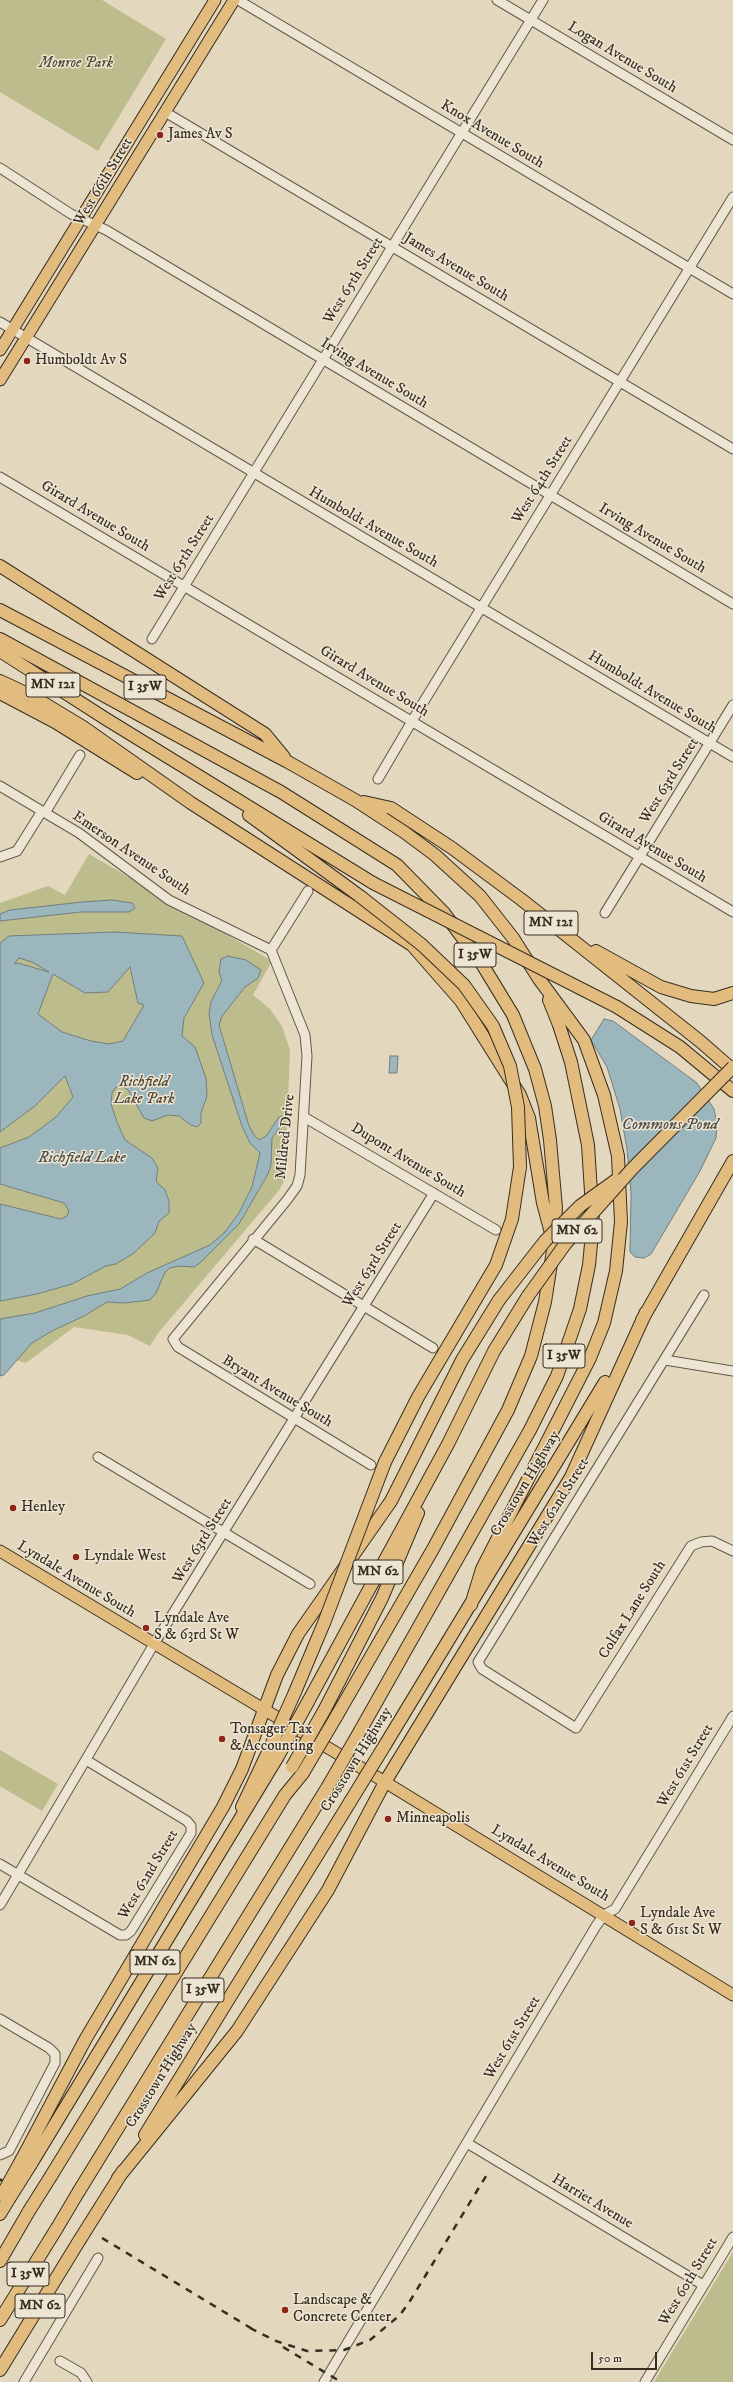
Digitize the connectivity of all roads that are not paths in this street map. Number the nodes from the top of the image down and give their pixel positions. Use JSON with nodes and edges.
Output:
{"nodes":[{"id":1,"x":214,"y":0,"type":"edge"},
{"id":2,"x":234,"y":0,"type":"edge"},
{"id":3,"x":238,"y":0,"type":"edge"},
{"id":4,"x":496,"y":0,"type":"edge"},
{"id":5,"x":543,"y":0,"type":"edge"},
{"id":6,"x":531,"y":20,"type":"junction"},
{"id":7,"x":165,"y":112,"type":"junction"},
{"id":8,"x":462,"y":133,"type":"junction"},
{"id":9,"x":733,"y":140,"type":"edge"},
{"id":10,"x":0,"y":168,"type":"edge"},
{"id":11,"x":733,"y":197,"type":"edge"},
{"id":12,"x":80,"y":219,"type":"junction"},
{"id":13,"x":95,"y":226,"type":"junction"},
{"id":14,"x":392,"y":246,"type":"junction"},
{"id":15,"x":689,"y":268,"type":"junction"},
{"id":16,"x":733,"y":294,"type":"edge"},
{"id":17,"x":0,"y":322,"type":"edge"},
{"id":18,"x":13,"y":330,"type":"junction"},
{"id":19,"x":26,"y":338,"type":"junction"},
{"id":20,"x":0,"y":350,"type":"edge"},
{"id":21,"x":323,"y":360,"type":"junction"},
{"id":22,"x":0,"y":380,"type":"edge"},
{"id":23,"x":620,"y":382,"type":"junction"},
{"id":24,"x":733,"y":449,"type":"edge"},
{"id":25,"x":253,"y":474,"type":"junction"},
{"id":26,"x":0,"y":477,"type":"edge"},
{"id":27,"x":551,"y":494,"type":"junction"},
{"id":28,"x":0,"y":566,"type":"edge"},
{"id":29,"x":184,"y":586,"type":"junction"},
{"id":30,"x":733,"y":604,"type":"edge"},
{"id":31,"x":481,"y":608,"type":"junction"},
{"id":32,"x":0,"y":610,"type":"edge"},
{"id":33,"x":0,"y":639,"type":"edge"},
{"id":34,"x":152,"y":639,"type":"dead end"},
{"id":35,"x":0,"y":652,"type":"edge"},
{"id":36,"x":0,"y":680,"type":"edge"},
{"id":37,"x":0,"y":693,"type":"edge"},
{"id":38,"x":733,"y":705,"type":"edge"},
{"id":39,"x":412,"y":722,"type":"junction"},
{"id":40,"x":709,"y":743,"type":"junction"},
{"id":41,"x":80,"y":755,"type":"dead end"},
{"id":42,"x":733,"y":757,"type":"edge"},
{"id":43,"x":288,"y":762,"type":"junction"},
{"id":44,"x":179,"y":763,"type":"junction"},
{"id":45,"x":378,"y":779,"type":"dead end"},
{"id":46,"x":0,"y":786,"type":"edge"},
{"id":47,"x":355,"y":800,"type":"junction"},
{"id":48,"x":191,"y":803,"type":"junction"},
{"id":49,"x":44,"y":812,"type":"junction"},
{"id":50,"x":0,"y":857,"type":"edge"},
{"id":51,"x":640,"y":857,"type":"junction"},
{"id":52,"x":308,"y":891,"type":"dead end"},
{"id":53,"x":522,"y":900,"type":"junction"},
{"id":54,"x":733,"y":912,"type":"edge"},
{"id":55,"x":606,"y":913,"type":"dead end"},
{"id":56,"x":271,"y":950,"type":"junction"},
{"id":57,"x":539,"y":979,"type":"junction"},
{"id":58,"x":733,"y":993,"type":"edge"},
{"id":59,"x":733,"y":1067,"type":"edge"},
{"id":60,"x":733,"y":1070,"type":"edge"},
{"id":61,"x":733,"y":1091,"type":"edge"},
{"id":62,"x":304,"y":1117,"type":"junction"},
{"id":63,"x":733,"y":1161,"type":"edge"},
{"id":64,"x":632,"y":1169,"type":"junction"},
{"id":65,"x":434,"y":1193,"type":"junction"},
{"id":66,"x":496,"y":1230,"type":"dead end"},
{"id":67,"x":253,"y":1239,"type":"junction"},
{"id":68,"x":554,"y":1244,"type":"junction"},
{"id":69,"x":704,"y":1296,"type":"dead end"},
{"id":70,"x":363,"y":1307,"type":"junction"},
{"id":71,"x":646,"y":1312,"type":"junction"},
{"id":72,"x":173,"y":1339,"type":"joint"},
{"id":73,"x":433,"y":1348,"type":"dead end"},
{"id":74,"x":666,"y":1360,"type":"junction"},
{"id":75,"x":733,"y":1371,"type":"edge"},
{"id":76,"x":294,"y":1418,"type":"junction"},
{"id":77,"x":448,"y":1444,"type":"junction"},
{"id":78,"x":98,"y":1457,"type":"dead end"},
{"id":79,"x":371,"y":1465,"type":"dead end"},
{"id":80,"x":225,"y":1532,"type":"junction"},
{"id":81,"x":0,"y":1551,"type":"edge"},
{"id":82,"x":733,"y":1551,"type":"edge"},
{"id":83,"x":310,"y":1584,"type":"dead end"},
{"id":84,"x":471,"y":1605,"type":"junction"},
{"id":85,"x":154,"y":1644,"type":"junction"},
{"id":86,"x":265,"y":1711,"type":"junction"},
{"id":87,"x":733,"y":1716,"type":"edge"},
{"id":88,"x":576,"y":1728,"type":"joint"},
{"id":89,"x":272,"y":1755,"type":"junction"},
{"id":90,"x":86,"y":1760,"type":"junction"},
{"id":91,"x":298,"y":1770,"type":"junction"},
{"id":92,"x":385,"y":1782,"type":"junction"},
{"id":93,"x":0,"y":1864,"type":"edge"},
{"id":94,"x":18,"y":1875,"type":"junction"},
{"id":95,"x":0,"y":1905,"type":"edge"},
{"id":96,"x":604,"y":1915,"type":"junction"},
{"id":97,"x":733,"y":1995,"type":"edge"},
{"id":98,"x":0,"y":2019,"type":"edge"},
{"id":99,"x":467,"y":2143,"type":"junction"},
{"id":100,"x":0,"y":2155,"type":"edge"},
{"id":101,"x":26,"y":2161,"type":"junction"},
{"id":102,"x":118,"y":2178,"type":"junction"},
{"id":103,"x":4,"y":2198,"type":"edge"},
{"id":104,"x":0,"y":2214,"type":"edge"},
{"id":105,"x":733,"y":2237,"type":"edge"},
{"id":106,"x":98,"y":2258,"type":"dead end"},
{"id":107,"x":0,"y":2262,"type":"edge"},
{"id":108,"x":703,"y":2285,"type":"junction"},
{"id":109,"x":0,"y":2320,"type":"edge"},
{"id":110,"x":60,"y":2361,"type":"dead end"},
{"id":111,"x":0,"y":2370,"type":"edge"},
{"id":112,"x":24,"y":2382,"type":"edge"},
{"id":113,"x":87,"y":2382,"type":"edge"},
{"id":114,"x":324,"y":2382,"type":"edge"},
{"id":115,"x":645,"y":2382,"type":"edge"}],
"edges":[{"from":1,"to":12,"type":"main road","name":"West 66th Street"},
{"from":2,"to":7,"type":"main road","name":"West 66th Street"},
{"from":3,"to":8,"type":"street","name":"Knox Avenue South"},
{"from":4,"to":6,"type":"street","name":"Logan Avenue South"},
{"from":5,"to":6,"type":"street","name":"West 65th Street"},
{"from":6,"to":8,"type":"street","name":"West 65th Street"},
{"from":6,"to":9,"type":"street","name":"Logan Avenue South"},
{"from":7,"to":13,"type":"main road","name":"West 66th Street"},
{"from":7,"to":14,"type":"street","name":"James Avenue South"},
{"from":8,"to":14,"type":"street","name":"West 65th Street"},
{"from":8,"to":15,"type":"street","name":"Knox Avenue South"},
{"from":10,"to":12,"type":"street","name":"Irving Avenue South"},
{"from":11,"to":15,"type":"street","name":"West 64th Street"},
{"from":12,"to":13,"type":"street","name":"Irving Avenue South"},
{"from":12,"to":18,"type":"main road","name":"West 66th Street"},
{"from":13,"to":19,"type":"main road","name":"West 66th Street"},
{"from":13,"to":21,"type":"street","name":"Irving Avenue South"},
{"from":14,"to":21,"type":"street","name":"West 65th Street"},
{"from":14,"to":23,"type":"street","name":"James Avenue South"},
{"from":15,"to":16,"type":"street","name":"Knox Avenue South"},
{"from":15,"to":23,"type":"street","name":"West 64th Street"},
{"from":17,"to":18,"type":"street","name":"Humboldt Avenue South"},
{"from":18,"to":19,"type":"street","name":"Humboldt Avenue South"},
{"from":18,"to":20,"type":"main road","name":"West 66th Street"},
{"from":19,"to":22,"type":"main road","name":"West 66th Street"},
{"from":19,"to":25,"type":"street","name":"Humboldt Avenue South"},
{"from":21,"to":25,"type":"street","name":"West 65th Street"},
{"from":21,"to":27,"type":"street","name":"Irving Avenue South"},
{"from":23,"to":24,"type":"street","name":"James Avenue South"},
{"from":23,"to":27,"type":"street","name":"West 64th Street"},
{"from":25,"to":29,"type":"street","name":"West 65th Street"},
{"from":25,"to":31,"type":"street","name":"Humboldt Avenue South"},
{"from":26,"to":29,"type":"street","name":"Girard Avenue South"},
{"from":27,"to":30,"type":"street","name":"Irving Avenue South"},
{"from":27,"to":31,"type":"street","name":"West 64th Street"},
{"from":28,"to":43,"type":"highway"},
{"from":29,"to":34,"type":"street","name":"West 65th Street"},
{"from":29,"to":39,"type":"street","name":"Girard Avenue South"},
{"from":31,"to":39,"type":"street","name":"West 64th Street"},
{"from":31,"to":40,"type":"street","name":"Humboldt Avenue South"},
{"from":32,"to":43,"type":"highway","number":"I 35W"},
{"from":33,"to":68,"type":"highway","number":"I 35W"},
{"from":35,"to":44,"type":"highway","number":"MN 121"},
{"from":36,"to":48,"type":"highway"},
{"from":37,"to":48,"type":"highway"},
{"from":38,"to":40,"type":"street","name":"West 63rd Street"},
{"from":39,"to":45,"type":"street","name":"West 64th Street"},
{"from":39,"to":51,"type":"street","name":"Girard Avenue South"},
{"from":40,"to":42,"type":"street","name":"Humboldt Avenue South"},
{"from":40,"to":51,"type":"street","name":"West 63rd Street"},
{"from":41,"to":49,"type":"street"},
{"from":43,"to":47,"type":"highway","number":"I 35W"},
{"from":44,"to":61,"type":"highway","number":"MN 121","bridge":true},
{"from":44,"to":89,"type":"highway","bridge":true},
{"from":46,"to":49,"type":"street","name":"Emerson Avenue South"},
{"from":47,"to":53,"type":"highway","number":"MN 121"},
{"from":47,"to":57,"type":"highway","number":"I 35W"},
{"from":48,"to":68,"type":"highway"},
{"from":49,"to":50,"type":"street"},
{"from":49,"to":56,"type":"street","name":"Emerson Avenue South"},
{"from":51,"to":54,"type":"street","name":"Girard Avenue South"},
{"from":51,"to":55,"type":"street","name":"West 63rd Street"},
{"from":52,"to":56,"type":"street"},
{"from":53,"to":58,"type":"highway"},
{"from":53,"to":60,"type":"highway","number":"MN 121"},
{"from":56,"to":62,"type":"street","name":"Mildred Drive"},
{"from":57,"to":84,"type":"highway"},
{"from":57,"to":109,"type":"highway","number":"I 35W","bridge":true},
{"from":59,"to":64,"type":"highway","number":"MN 62","bridge":true},
{"from":62,"to":65,"type":"street","name":"Dupont Avenue South"},
{"from":62,"to":67,"type":"street","name":"Mildred Drive"},
{"from":63,"to":71,"type":"highway","name":"Crosstown Highway","number":"MN 62"},
{"from":64,"to":77,"type":"highway","number":"MN 62","bridge":true},
{"from":64,"to":86,"type":"highway","bridge":true},
{"from":65,"to":66,"type":"street","name":"Dupont Avenue South"},
{"from":65,"to":70,"type":"street","name":"West 63rd Street"},
{"from":67,"to":70,"type":"street"},
{"from":67,"to":72,"type":"street","name":"Mildred Drive"},
{"from":68,"to":91,"type":"highway","number":"I 35W","bridge":true},
{"from":69,"to":74,"type":"street","name":"West 62nd Street"},
{"from":70,"to":73,"type":"street"},
{"from":70,"to":76,"type":"street","name":"West 63rd Street"},
{"from":71,"to":84,"type":"highway","name":"Crosstown Highway","number":"MN 62"},
{"from":71,"to":92,"type":"highway"},
{"from":72,"to":76,"type":"street","name":"Bryant Avenue South"},
{"from":74,"to":75,"type":"street"},
{"from":74,"to":88,"type":"street","name":"West 62nd Street"},
{"from":76,"to":79,"type":"street","name":"Bryant Avenue South"},
{"from":76,"to":80,"type":"street","name":"West 63rd Street"},
{"from":77,"to":89,"type":"highway","number":"MN 62","bridge":true},
{"from":77,"to":91,"type":"highway","bridge":true},
{"from":78,"to":80,"type":"street"},
{"from":80,"to":83,"type":"street"},
{"from":80,"to":85,"type":"street","name":"West 63rd Street"},
{"from":81,"to":85,"type":"main road","name":"Lyndale Avenue South"},
{"from":82,"to":88,"type":"street","name":"Colfax Lane South"},
{"from":84,"to":102,"type":"highway","name":"Crosstown Highway","number":"MN 62","bridge":true},
{"from":85,"to":86,"type":"main road","name":"Lyndale Avenue South"},
{"from":85,"to":90,"type":"street","name":"West 63rd Street"},
{"from":86,"to":92,"type":"main road","name":"Lyndale Avenue South"},
{"from":86,"to":101,"type":"highway"},
{"from":87,"to":96,"type":"street","name":"West 61st Street"},
{"from":89,"to":101,"type":"highway","number":"MN 62"},
{"from":90,"to":94,"type":"street","name":"West 63rd Street"},
{"from":90,"to":94,"type":"street","name":"West 62nd Street"},
{"from":91,"to":107,"type":"highway","number":"I 35W","bridge":true},
{"from":92,"to":96,"type":"main road","name":"Lyndale Avenue South"},
{"from":92,"to":102,"type":"highway"},
{"from":93,"to":94,"type":"street"},
{"from":94,"to":95,"type":"street","name":"West 63rd Street"},
{"from":96,"to":97,"type":"main road","name":"Lyndale Avenue South"},
{"from":96,"to":99,"type":"street","name":"West 61st Street"},
{"from":98,"to":100,"type":"street"},
{"from":99,"to":108,"type":"street","name":"Harriet Avenue"},
{"from":99,"to":114,"type":"street","name":"West 61st Street"},
{"from":101,"to":103,"type":"highway","number":"MN 62","bridge":true},
{"from":102,"to":111,"type":"highway","name":"Crosstown Highway","number":"MN 62","bridge":true},
{"from":103,"to":104,"type":"highway","number":"MN 62"},
{"from":105,"to":108,"type":"street","name":"West 60th Street"},
{"from":106,"to":112,"type":"street"},
{"from":108,"to":115,"type":"street","name":"West 60th Street"},
{"from":110,"to":113,"type":"street"}]}
